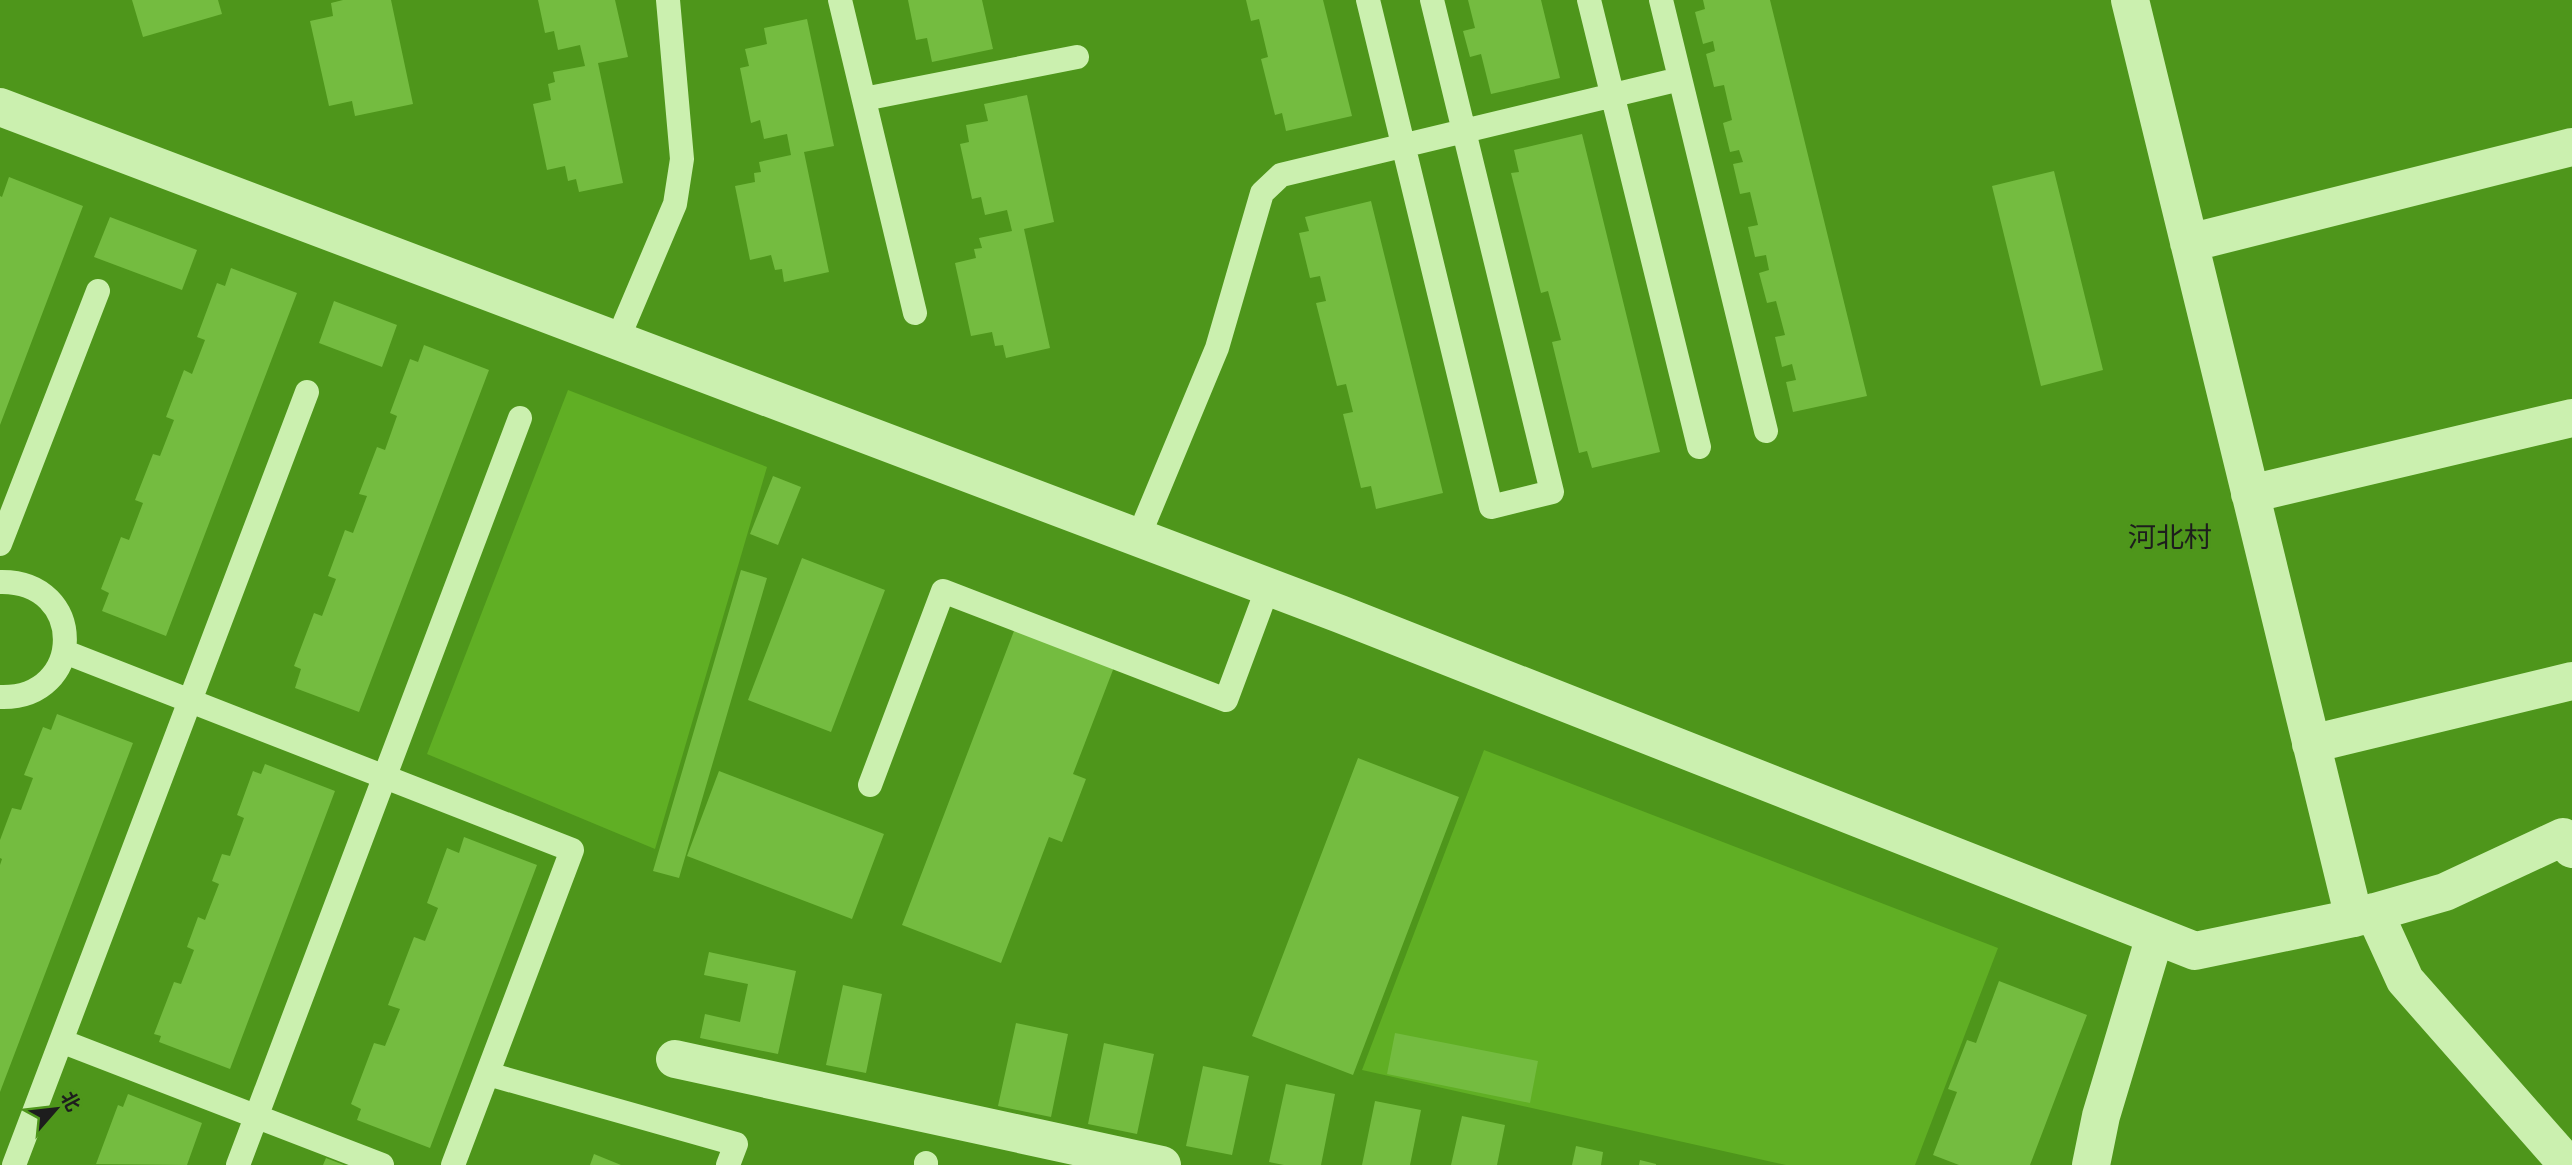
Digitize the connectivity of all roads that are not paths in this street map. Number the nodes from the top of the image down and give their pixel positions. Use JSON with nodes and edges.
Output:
{"nodes":[{"id":1,"x":668,"y":0,"type":"edge"},
{"id":2,"x":840,"y":0,"type":"edge"},
{"id":3,"x":1368,"y":0,"type":"edge"},
{"id":4,"x":1432,"y":0,"type":"edge"},
{"id":5,"x":1589,"y":0,"type":"edge"},
{"id":6,"x":1661,"y":0,"type":"edge"},
{"id":7,"x":2130,"y":0,"type":"edge"},
{"id":8,"x":1077,"y":57,"type":"dead end"},
{"id":9,"x":1680,"y":79,"type":"junction"},
{"id":10,"x":1613,"y":96,"type":"junction"},
{"id":11,"x":864,"y":99,"type":"junction"},
{"id":12,"x":0,"y":107,"type":"edge"},
{"id":13,"x":1464,"y":131,"type":"junction"},
{"id":14,"x":1404,"y":146,"type":"junction"},
{"id":15,"x":2572,"y":147,"type":"edge"},
{"id":16,"x":2189,"y":243,"type":"junction"},
{"id":17,"x":98,"y":291,"type":"dead end"},
{"id":18,"x":915,"y":313,"type":"dead end"},
{"id":19,"x":617,"y":341,"type":"junction"},
{"id":20,"x":307,"y":392,"type":"dead end"},
{"id":21,"x":520,"y":418,"type":"dead end"},
{"id":22,"x":2572,"y":418,"type":"edge"},
{"id":23,"x":1766,"y":431,"type":"dead end"},
{"id":24,"x":1699,"y":447,"type":"dead end"},
{"id":25,"x":2250,"y":494,"type":"junction"},
{"id":26,"x":1138,"y":538,"type":"junction"},
{"id":27,"x":0,"y":544,"type":"edge"},
{"id":28,"x":0,"y":582,"type":"edge"},
{"id":29,"x":1268,"y":587,"type":"junction"},
{"id":30,"x":65,"y":652,"type":"junction"},
{"id":31,"x":2572,"y":681,"type":"edge"},
{"id":32,"x":0,"y":697,"type":"edge"},
{"id":33,"x":190,"y":701,"type":"junction"},
{"id":34,"x":2311,"y":744,"type":"junction"},
{"id":35,"x":384,"y":777,"type":"junction"},
{"id":36,"x":870,"y":785,"type":"dead end"},
{"id":37,"x":2572,"y":849,"type":"edge"},
{"id":38,"x":2364,"y":915,"type":"junction"},
{"id":39,"x":2155,"y":936,"type":"junction"},
{"id":40,"x":61,"y":1041,"type":"junction"},
{"id":41,"x":675,"y":1059,"type":"dead end"},
{"id":42,"x":488,"y":1074,"type":"junction"},
{"id":43,"x":256,"y":1116,"type":"junction"},
{"id":44,"x":11,"y":1151,"type":"edge"},
{"id":45,"x":238,"y":1165,"type":"edge"},
{"id":46,"x":382,"y":1165,"type":"edge"},
{"id":47,"x":453,"y":1165,"type":"edge"},
{"id":48,"x":728,"y":1165,"type":"edge"},
{"id":49,"x":1162,"y":1165,"type":"edge"},
{"id":50,"x":2091,"y":1165,"type":"edge"},
{"id":51,"x":2568,"y":1165,"type":"edge"}],
"edges":[{"from":1,"to":19,"type":"lane"},
{"from":2,"to":11,"type":"lane"},
{"from":3,"to":14,"type":"lane"},
{"from":4,"to":13,"type":"lane"},
{"from":5,"to":10,"type":"lane"},
{"from":6,"to":9,"type":"lane"},
{"from":7,"to":16,"type":"street"},
{"from":8,"to":11,"type":"lane"},
{"from":9,"to":10,"type":"lane"},
{"from":9,"to":23,"type":"lane"},
{"from":10,"to":13,"type":"lane"},
{"from":10,"to":24,"type":"lane"},
{"from":11,"to":18,"type":"lane"},
{"from":12,"to":19,"type":"street"},
{"from":13,"to":14,"type":"lane"},
{"from":13,"to":14,"type":"lane"},
{"from":14,"to":26,"type":"lane"},
{"from":15,"to":16,"type":"street"},
{"from":16,"to":25,"type":"street"},
{"from":17,"to":27,"type":"lane"},
{"from":19,"to":26,"type":"street"},
{"from":20,"to":33,"type":"lane"},
{"from":21,"to":35,"type":"lane"},
{"from":22,"to":25,"type":"street"},
{"from":25,"to":34,"type":"street"},
{"from":26,"to":29,"type":"street"},
{"from":28,"to":30,"type":"lane"},
{"from":29,"to":36,"type":"lane"},
{"from":29,"to":39,"type":"street"},
{"from":30,"to":32,"type":"lane"},
{"from":30,"to":33,"type":"lane"},
{"from":31,"to":34,"type":"street"},
{"from":33,"to":35,"type":"lane"},
{"from":33,"to":40,"type":"lane"},
{"from":34,"to":38,"type":"street"},
{"from":35,"to":42,"type":"lane"},
{"from":35,"to":43,"type":"lane"},
{"from":37,"to":38,"type":"street"},
{"from":38,"to":39,"type":"street"},
{"from":38,"to":51,"type":"street"},
{"from":39,"to":50,"type":"street"},
{"from":40,"to":43,"type":"lane"},
{"from":40,"to":44,"type":"lane"},
{"from":41,"to":49,"type":"street"},
{"from":42,"to":47,"type":"lane"},
{"from":42,"to":48,"type":"lane"},
{"from":43,"to":45,"type":"lane"},
{"from":43,"to":46,"type":"lane"}]}
